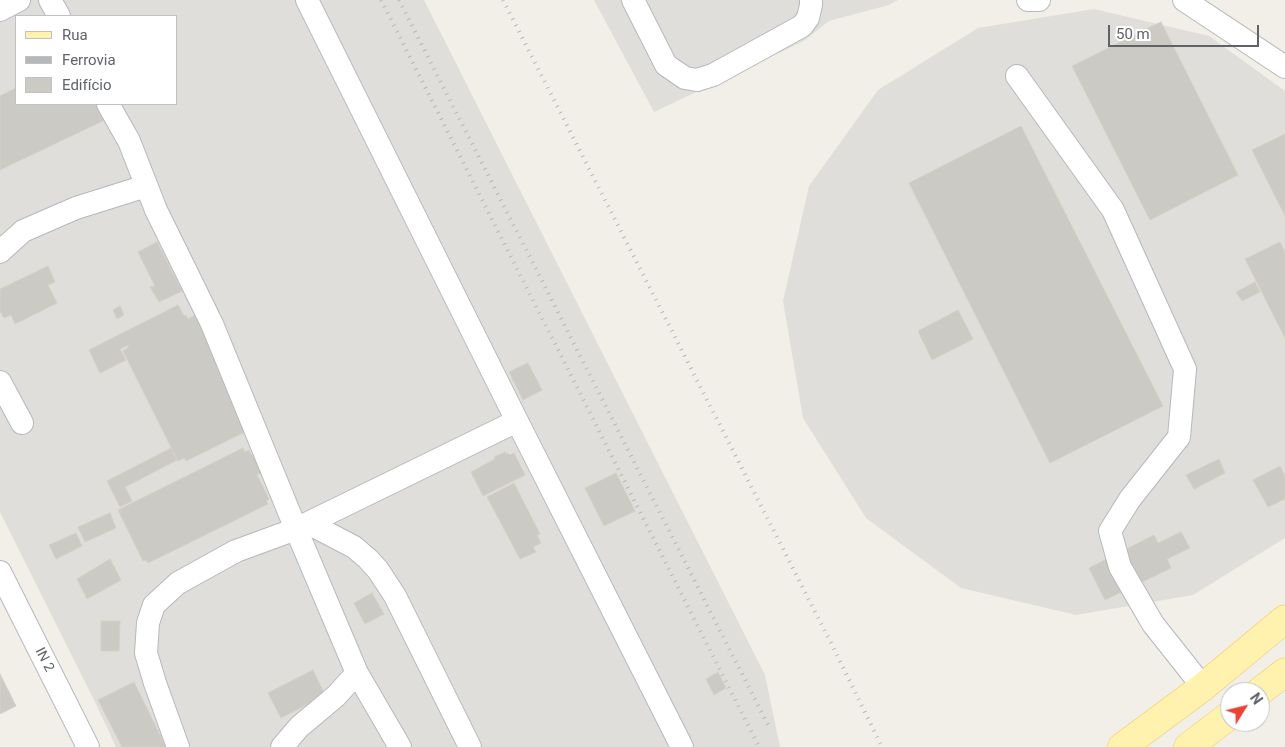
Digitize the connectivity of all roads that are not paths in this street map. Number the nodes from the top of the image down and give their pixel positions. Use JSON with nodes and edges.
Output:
{"nodes":[{"id":1,"x":19,"y":0,"type":"edge"},
{"id":2,"x":50,"y":0,"type":"edge"},
{"id":3,"x":307,"y":0,"type":"edge"},
{"id":4,"x":632,"y":0,"type":"edge"},
{"id":5,"x":811,"y":0,"type":"edge"},
{"id":6,"x":1028,"y":0,"type":"edge"},
{"id":7,"x":1039,"y":0,"type":"edge"},
{"id":8,"x":1184,"y":0,"type":"edge"},
{"id":9,"x":0,"y":10,"type":"edge"},
{"id":10,"x":58,"y":15,"type":"edge"},
{"id":11,"x":1285,"y":67,"type":"edge"},
{"id":12,"x":1017,"y":76,"type":"dead end"},
{"id":13,"x":109,"y":105,"type":"edge"},
{"id":14,"x":146,"y":186,"type":"junction"},
{"id":15,"x":0,"y":252,"type":"edge"},
{"id":16,"x":0,"y":382,"type":"edge"},
{"id":17,"x":516,"y":421,"type":"junction"},
{"id":18,"x":22,"y":423,"type":"dead end"},
{"id":19,"x":302,"y":526,"type":"junction"},
{"id":20,"x":0,"y":572,"type":"edge"},
{"id":21,"x":1285,"y":619,"type":"edge"},
{"id":22,"x":1285,"y":672,"type":"edge"},
{"id":23,"x":357,"y":673,"type":"junction"},
{"id":24,"x":1270,"y":684,"type":"edge"},
{"id":25,"x":1204,"y":687,"type":"junction"},
{"id":26,"x":1220,"y":722,"type":"edge"},
{"id":27,"x":88,"y":747,"type":"edge"},
{"id":28,"x":178,"y":747,"type":"edge"},
{"id":29,"x":282,"y":747,"type":"edge"},
{"id":30,"x":400,"y":747,"type":"edge"},
{"id":31,"x":470,"y":747,"type":"edge"},
{"id":32,"x":682,"y":747,"type":"edge"},
{"id":33,"x":1122,"y":747,"type":"edge"},
{"id":34,"x":1188,"y":747,"type":"edge"}],
"edges":[{"from":1,"to":9,"type":"street"},
{"from":2,"to":10,"type":"street"},
{"from":3,"to":17,"type":"street"},
{"from":4,"to":5,"type":"street"},
{"from":6,"to":7,"type":"street"},
{"from":8,"to":11,"type":"street"},
{"from":12,"to":25,"type":"street"},
{"from":13,"to":14,"type":"street"},
{"from":14,"to":15,"type":"street"},
{"from":14,"to":19,"type":"street"},
{"from":16,"to":18,"type":"street"},
{"from":17,"to":19,"type":"street"},
{"from":17,"to":32,"type":"street"},
{"from":19,"to":23,"type":"street"},
{"from":19,"to":28,"type":"street"},
{"from":19,"to":31,"type":"street"},
{"from":20,"to":27,"type":"street","name":"IN 2"},
{"from":21,"to":25,"type":"main road"},
{"from":22,"to":24,"type":"main road"},
{"from":23,"to":29,"type":"street"},
{"from":23,"to":30,"type":"street"},
{"from":25,"to":33,"type":"main road"},
{"from":26,"to":34,"type":"main road"}]}
